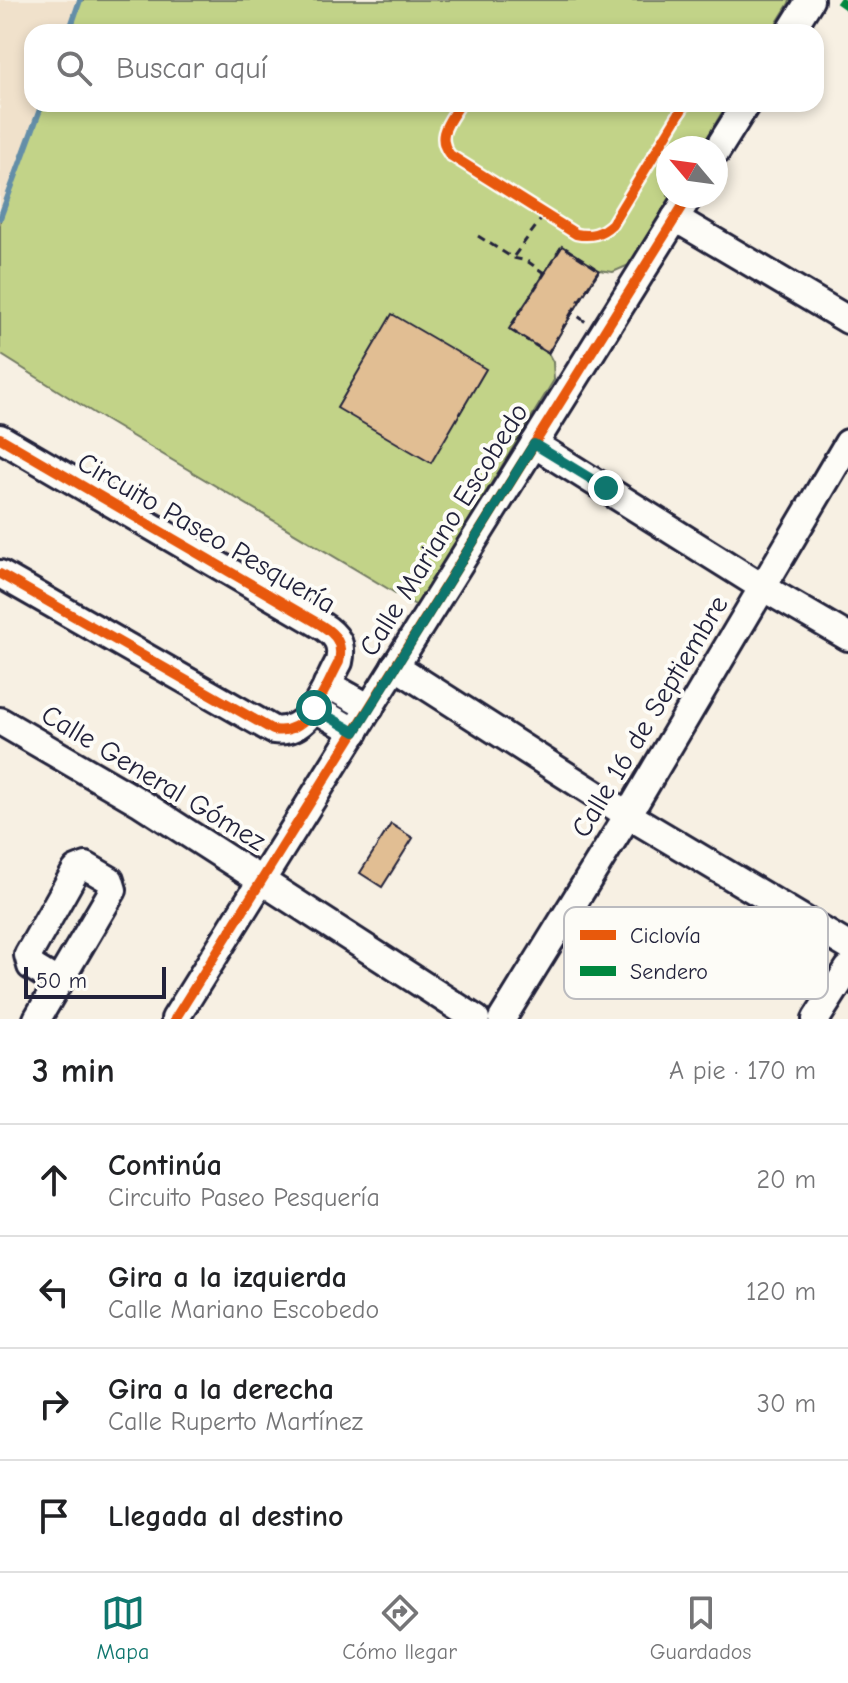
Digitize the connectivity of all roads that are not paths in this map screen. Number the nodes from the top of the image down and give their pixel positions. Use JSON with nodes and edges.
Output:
{"nodes":[{"id":1,"x":810,"y":0,"type":"edge"},
{"id":2,"x":795,"y":24,"type":"edge"},
{"id":3,"x":741,"y":112,"type":"edge"},
{"id":4,"x":726,"y":136,"type":"edge"},
{"id":5,"x":681,"y":208,"type":"edge"},
{"id":6,"x":683,"y":208,"type":"edge"},
{"id":7,"x":848,"y":320,"type":"edge"},
{"id":8,"x":0,"y":438,"type":"edge"},
{"id":9,"x":848,"y":443,"type":"edge"},
{"id":10,"x":534,"y":444,"type":"junction"},
{"id":11,"x":0,"y":574,"type":"edge"},
{"id":12,"x":762,"y":587,"type":"junction"},
{"id":13,"x":848,"y":637,"type":"edge"},
{"id":14,"x":395,"y":666,"type":"junction"},
{"id":15,"x":327,"y":684,"type":"junction"},
{"id":16,"x":314,"y":708,"type":"junction"},
{"id":17,"x":370,"y":708,"type":"junction"},
{"id":18,"x":3,"y":730,"type":"edge"},
{"id":19,"x":355,"y":732,"type":"junction"},
{"id":20,"x":628,"y":815,"type":"junction"},
{"id":21,"x":264,"y":881,"type":"junction"},
{"id":22,"x":571,"y":907,"type":"edge"},
{"id":23,"x":783,"y":907,"type":"edge"},
{"id":24,"x":564,"y":919,"type":"edge"},
{"id":25,"x":828,"y":934,"type":"edge"},
{"id":26,"x":848,"y":946,"type":"edge"},
{"id":27,"x":848,"y":969,"type":"edge"},
{"id":28,"x":59,"y":983,"type":"dead end"},
{"id":29,"x":37,"y":1019,"type":"edge"},
{"id":30,"x":175,"y":1019,"type":"edge"},
{"id":31,"x":476,"y":1019,"type":"edge"},
{"id":32,"x":502,"y":1019,"type":"edge"},
{"id":33,"x":816,"y":1019,"type":"edge"}],
"edges":[{"from":1,"to":2,"type":"street"},
{"from":3,"to":4,"type":"street"},
{"from":5,"to":10,"type":"street","name":"Calle Mariano Escobedo"},
{"from":6,"to":7,"type":"street"},
{"from":8,"to":15,"type":"street","name":"Circuito Paseo Pesquería"},
{"from":9,"to":12,"type":"street","name":"Calle 16 de Septiembre"},
{"from":10,"to":12,"type":"street"},
{"from":10,"to":14,"type":"street","name":"Calle Mariano Escobedo"},
{"from":11,"to":16,"type":"street","name":"Circuito Paseo Pesquería"},
{"from":12,"to":13,"type":"street"},
{"from":12,"to":20,"type":"street","name":"Calle 16 de Septiembre"},
{"from":14,"to":17,"type":"street","name":"Calle Mariano Escobedo"},
{"from":14,"to":20,"type":"street"},
{"from":15,"to":16,"type":"street","name":"Circuito Paseo Pesquería"},
{"from":15,"to":17,"type":"street"},
{"from":16,"to":19,"type":"street"},
{"from":17,"to":19,"type":"street","name":"Calle Mariano Escobedo"},
{"from":18,"to":21,"type":"street","name":"Calle General Gómez"},
{"from":19,"to":21,"type":"street","name":"Calle Mariano Escobedo"},
{"from":20,"to":22,"type":"street","name":"Calle 16 de Septiembre"},
{"from":20,"to":23,"type":"street"},
{"from":21,"to":30,"type":"street","name":"Calle Mariano Escobedo"},
{"from":21,"to":31,"type":"street","name":"Calle General Gómez"},
{"from":24,"to":32,"type":"street","name":"Calle 16 de Septiembre"},
{"from":25,"to":26,"type":"street"},
{"from":27,"to":33,"type":"street"},
{"from":28,"to":29,"type":"street"}]}
